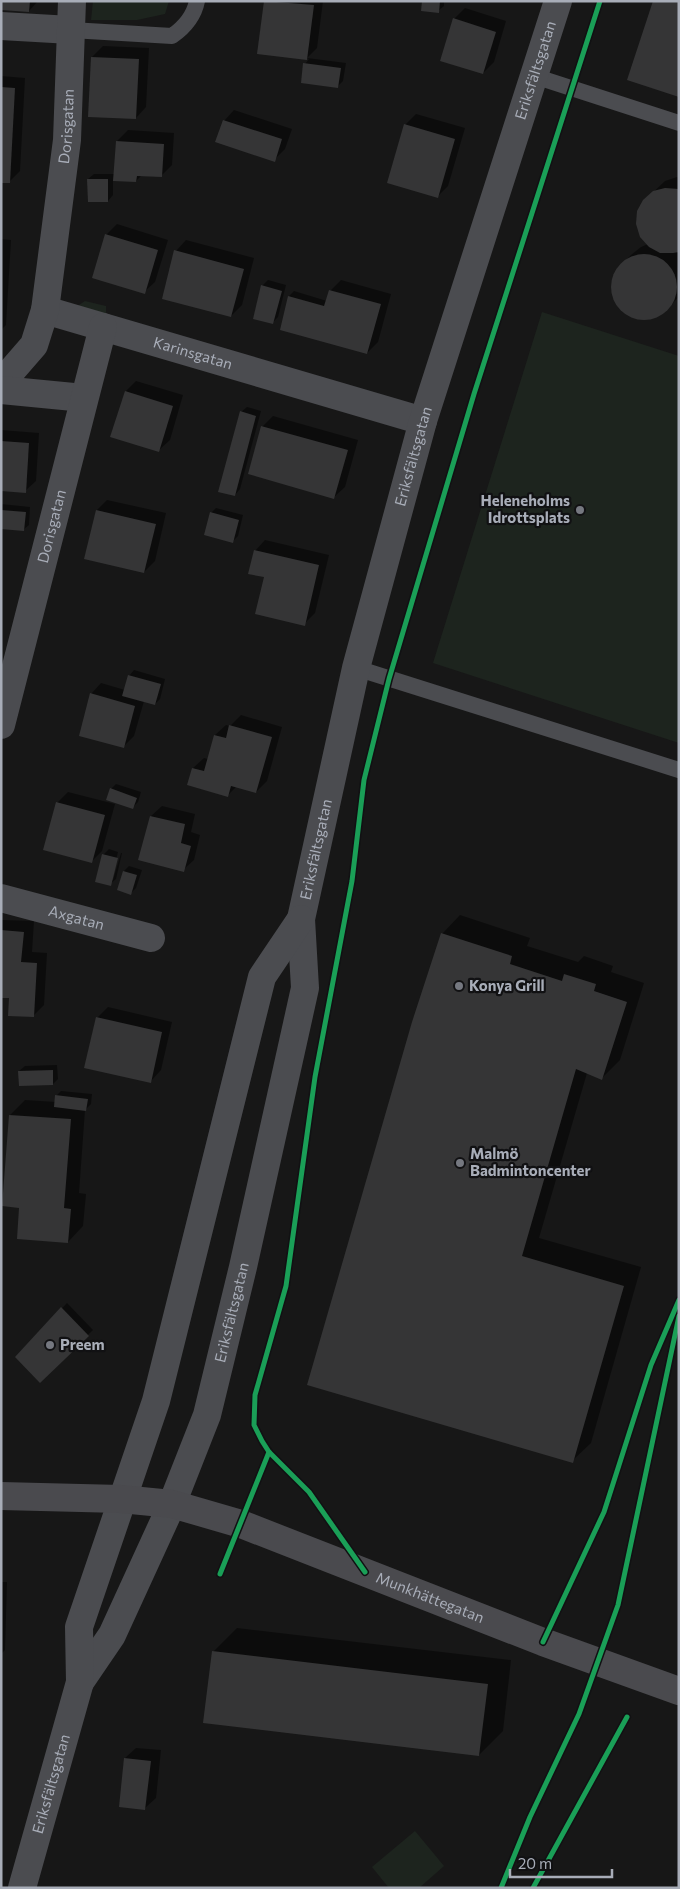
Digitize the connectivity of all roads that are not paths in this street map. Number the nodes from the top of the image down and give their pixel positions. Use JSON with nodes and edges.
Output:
{"nodes":[{"id":1,"x":72,"y":1,"type":"edge"},
{"id":2,"x":196,"y":1,"type":"edge"},
{"id":3,"x":558,"y":1,"type":"edge"},
{"id":4,"x":1,"y":26,"type":"edge"},
{"id":5,"x":71,"y":30,"type":"junction"},
{"id":6,"x":534,"y":76,"type":"junction"},
{"id":7,"x":679,"y":123,"type":"edge"},
{"id":8,"x":45,"y":310,"type":"junction"},
{"id":9,"x":103,"y":327,"type":"junction"},
{"id":10,"x":1,"y":383,"type":"edge"},
{"id":11,"x":1,"y":390,"type":"edge"},
{"id":12,"x":84,"y":398,"type":"junction"},
{"id":13,"x":423,"y":421,"type":"junction"},
{"id":14,"x":356,"y":668,"type":"junction"},
{"id":15,"x":1,"y":725,"type":"edge"},
{"id":16,"x":679,"y":770,"type":"edge"},
{"id":17,"x":1,"y":898,"type":"edge"},
{"id":18,"x":301,"y":920,"type":"junction"},
{"id":19,"x":151,"y":938,"type":"dead end"},
{"id":20,"x":1,"y":1496,"type":"edge"},
{"id":21,"x":121,"y":1499,"type":"junction"},
{"id":22,"x":172,"y":1504,"type":"junction"},
{"id":23,"x":80,"y":1682,"type":"junction"},
{"id":24,"x":679,"y":1691,"type":"edge"},
{"id":25,"x":22,"y":1888,"type":"edge"}],
"edges":[{"from":1,"to":5,"type":"street","name":"Dorisgatan"},
{"from":2,"to":5,"type":"lane"},
{"from":3,"to":6,"type":"street","name":"Eriksfältsgatan"},
{"from":4,"to":5,"type":"street"},
{"from":5,"to":8,"type":"street","name":"Dorisgatan"},
{"from":6,"to":7,"type":"lane"},
{"from":6,"to":13,"type":"street","name":"Eriksfältsgatan"},
{"from":8,"to":9,"type":"street","name":"Karinsgatan"},
{"from":8,"to":10,"type":"street"},
{"from":9,"to":12,"type":"street","name":"Dorisgatan"},
{"from":9,"to":13,"type":"street","name":"Karinsgatan"},
{"from":11,"to":12,"type":"street"},
{"from":12,"to":15,"type":"street","name":"Dorisgatan"},
{"from":13,"to":14,"type":"street","name":"Eriksfältsgatan"},
{"from":14,"to":16,"type":"lane"},
{"from":14,"to":18,"type":"street","name":"Eriksfältsgatan"},
{"from":17,"to":19,"type":"street","name":"Axgatan"},
{"from":18,"to":21,"type":"street","name":"Eriksfältsgatan"},
{"from":18,"to":22,"type":"street","name":"Eriksfältsgatan"},
{"from":20,"to":21,"type":"main road","name":"Munkhättegatan"},
{"from":21,"to":22,"type":"main road","name":"Munkhättegatan"},
{"from":21,"to":23,"type":"street","name":"Eriksfältsgatan"},
{"from":22,"to":23,"type":"street","name":"Eriksfältsgatan"},
{"from":22,"to":24,"type":"main road","name":"Munkhättegatan"},
{"from":23,"to":25,"type":"street","name":"Eriksfältsgatan"}]}
